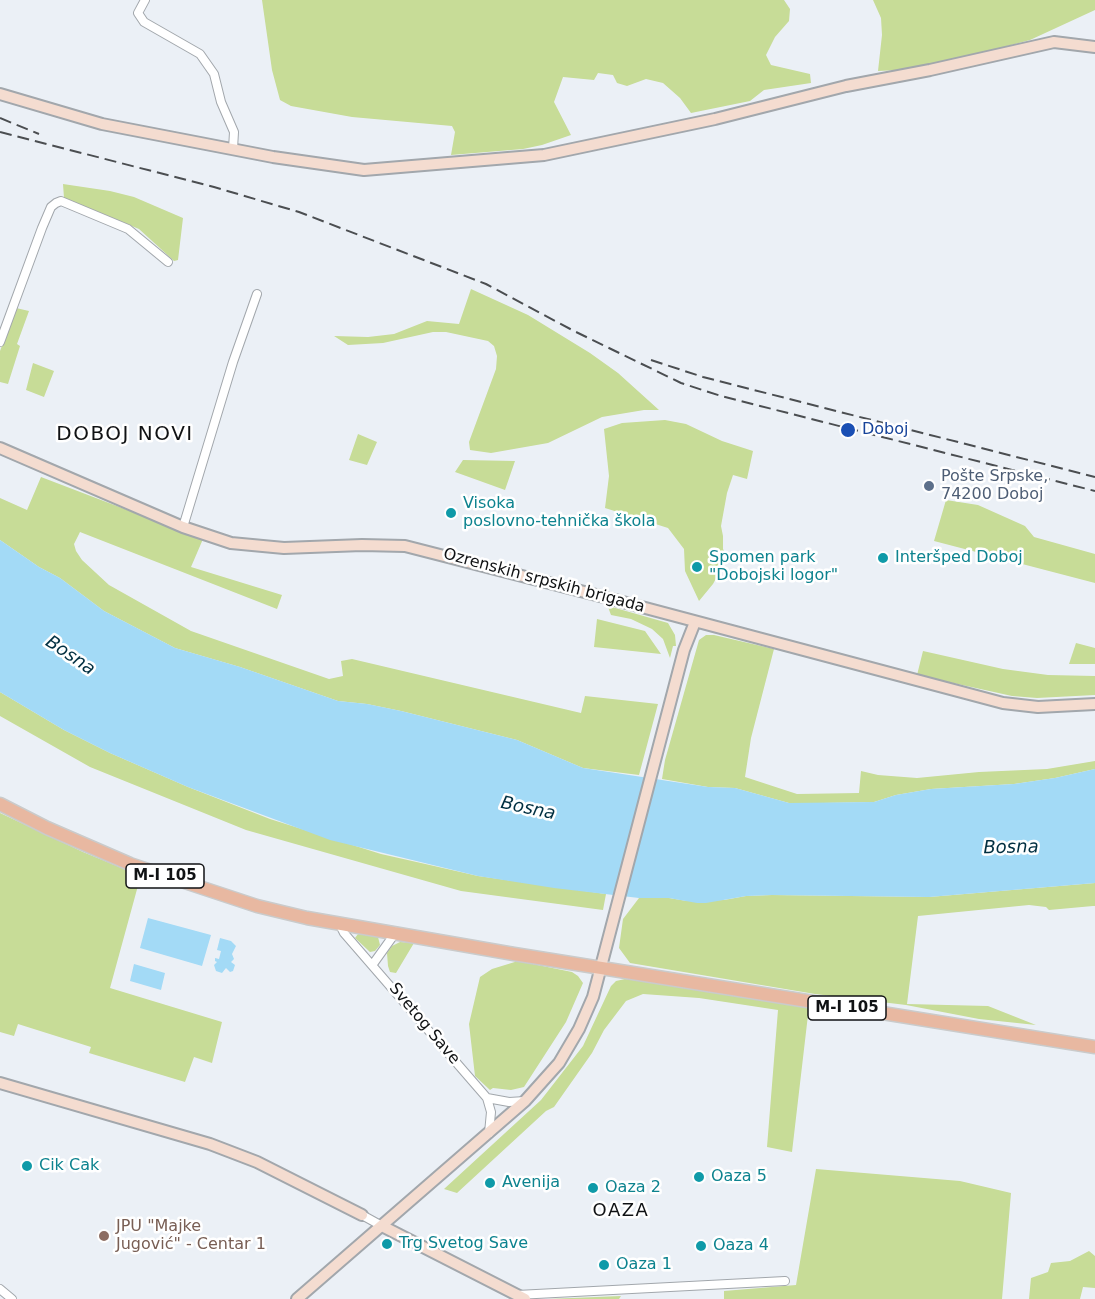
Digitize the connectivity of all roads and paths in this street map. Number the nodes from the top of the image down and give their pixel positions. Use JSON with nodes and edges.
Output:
{"nodes":[{"id":1,"x":145,"y":0,"type":"edge"},
{"id":2,"x":1095,"y":47,"type":"edge"},
{"id":3,"x":0,"y":94,"type":"edge"},
{"id":4,"x":233,"y":149,"type":"junction"},
{"id":5,"x":168,"y":262,"type":"dead end"},
{"id":6,"x":257,"y":294,"type":"dead end"},
{"id":7,"x":0,"y":342,"type":"edge"},
{"id":8,"x":0,"y":448,"type":"edge"},
{"id":9,"x":183,"y":527,"type":"junction"},
{"id":10,"x":696,"y":622,"type":"junction"},
{"id":11,"x":1095,"y":704,"type":"edge"},
{"id":12,"x":0,"y":804,"type":"edge"},
{"id":13,"x":339,"y":923,"type":"junction"},
{"id":14,"x":396,"y":933,"type":"junction"},
{"id":15,"x":373,"y":964,"type":"junction"},
{"id":16,"x":600,"y":967,"type":"junction"},
{"id":17,"x":1095,"y":1047,"type":"edge"},
{"id":18,"x":0,"y":1083,"type":"edge"},
{"id":19,"x":488,"y":1098,"type":"junction"},
{"id":20,"x":525,"y":1101,"type":"junction"},
{"id":21,"x":489,"y":1132,"type":"junction"},
{"id":22,"x":362,"y":1215,"type":"joint"},
{"id":23,"x":382,"y":1226,"type":"junction"},
{"id":24,"x":785,"y":1281,"type":"dead end"},
{"id":25,"x":0,"y":1289,"type":"edge"},
{"id":26,"x":305,"y":1296,"type":"edge"},
{"id":27,"x":521,"y":1297,"type":"edge"},
{"id":28,"x":12,"y":1299,"type":"edge"}],
"edges":[{"from":1,"to":4,"type":"street"},
{"from":2,"to":4,"type":"street"},
{"from":3,"to":4,"type":"street"},
{"from":5,"to":7,"type":"street"},
{"from":6,"to":9,"type":"street"},
{"from":8,"to":9,"type":"street","name":"Ozrenskih srpskih brigada"},
{"from":9,"to":10,"type":"street","name":"Ozrenskih srpskih brigada"},
{"from":10,"to":11,"type":"street","name":"Ozrenskih srpskih brigada"},
{"from":10,"to":16,"type":"street"},
{"from":12,"to":13,"type":"main road","number":"M-I 105"},
{"from":13,"to":14,"type":"main road","number":"M-I 105"},
{"from":13,"to":15,"type":"street","name":"Svetog Save"},
{"from":14,"to":15,"type":"street"},
{"from":14,"to":16,"type":"main road","number":"M-I 105"},
{"from":15,"to":19,"type":"street","name":"Svetog Save"},
{"from":16,"to":17,"type":"main road","number":"M-I 105"},
{"from":16,"to":20,"type":"street"},
{"from":18,"to":22,"type":"street"},
{"from":19,"to":20,"type":"street"},
{"from":19,"to":21,"type":"street"},
{"from":20,"to":21,"type":"street"},
{"from":21,"to":23,"type":"street"},
{"from":22,"to":23,"type":"street"},
{"from":23,"to":26,"type":"street"},
{"from":23,"to":27,"type":"street"},
{"from":24,"to":27,"type":"street"},
{"from":25,"to":28,"type":"street"}]}
